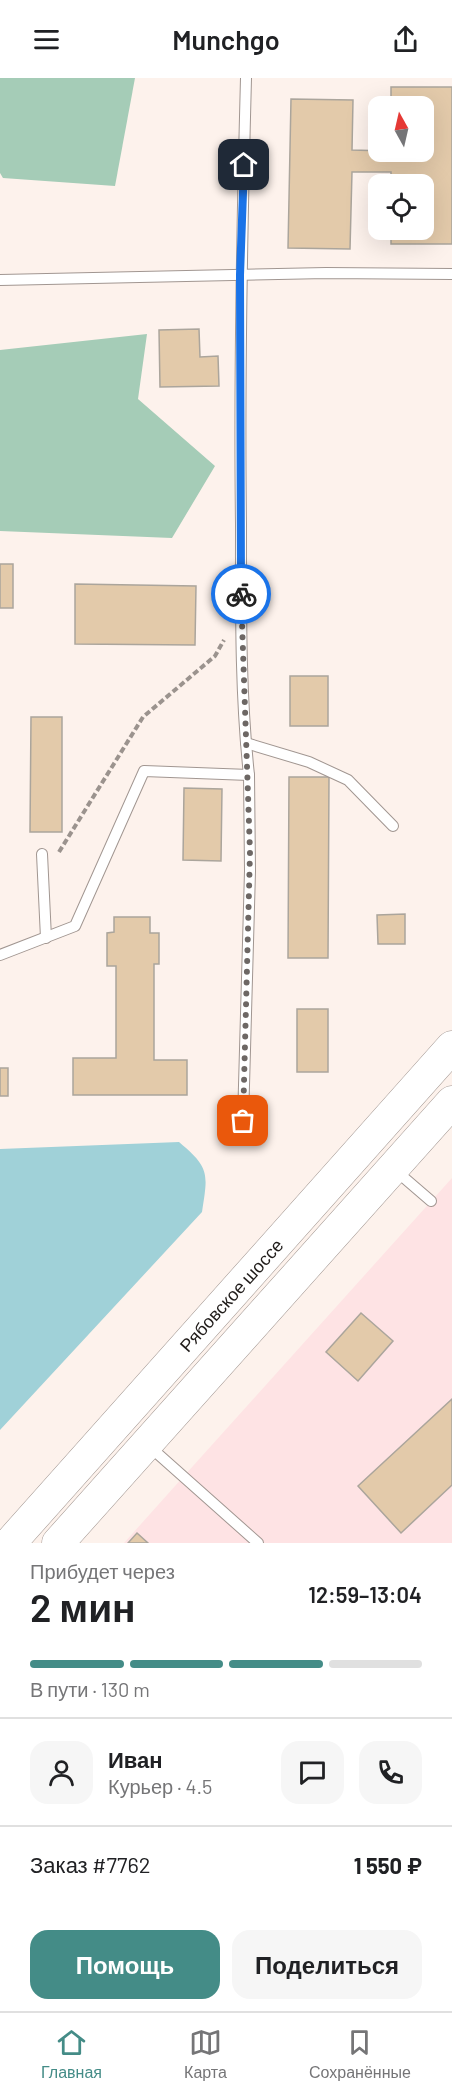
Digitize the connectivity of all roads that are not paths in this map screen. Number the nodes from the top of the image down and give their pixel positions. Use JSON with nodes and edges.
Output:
{"nodes":[{"id":1,"x":246,"y":78,"type":"edge"},
{"id":2,"x":452,"y":274,"type":"edge"},
{"id":3,"x":240,"y":275,"type":"junction"},
{"id":4,"x":0,"y":280,"type":"edge"},
{"id":5,"x":246,"y":742,"type":"junction"},
{"id":6,"x":249,"y":775,"type":"junction"},
{"id":7,"x":393,"y":826,"type":"dead end"},
{"id":8,"x":42,"y":854,"type":"dead end"},
{"id":9,"x":46,"y":938,"type":"junction"},
{"id":10,"x":0,"y":955,"type":"edge"},
{"id":11,"x":452,"y":1047,"type":"edge"},
{"id":12,"x":452,"y":1102,"type":"edge"},
{"id":13,"x":243,"y":1121,"type":"dead end"},
{"id":14,"x":392,"y":1168,"type":"junction"},
{"id":15,"x":431,"y":1201,"type":"dead end"},
{"id":16,"x":147,"y":1444,"type":"junction"},
{"id":17,"x":10,"y":1543,"type":"edge"},
{"id":18,"x":58,"y":1543,"type":"edge"},
{"id":19,"x":258,"y":1543,"type":"edge"}],
"edges":[{"from":1,"to":3,"type":"lane"},
{"from":2,"to":3,"type":"lane"},
{"from":3,"to":4,"type":"lane"},
{"from":3,"to":5,"type":"lane"},
{"from":5,"to":6,"type":"lane"},
{"from":5,"to":7,"type":"lane"},
{"from":6,"to":9,"type":"lane"},
{"from":6,"to":13,"type":"lane"},
{"from":8,"to":9,"type":"lane"},
{"from":9,"to":10,"type":"lane"},
{"from":11,"to":17,"type":"main road","name":"Рябовское шоссе"},
{"from":12,"to":14,"type":"main road","name":"Рябовское шоссе"},
{"from":14,"to":15,"type":"lane"},
{"from":14,"to":16,"type":"main road","name":"Рябовское шоссе"},
{"from":16,"to":18,"type":"main road","name":"Рябовское шоссе"},
{"from":16,"to":19,"type":"lane"}]}
